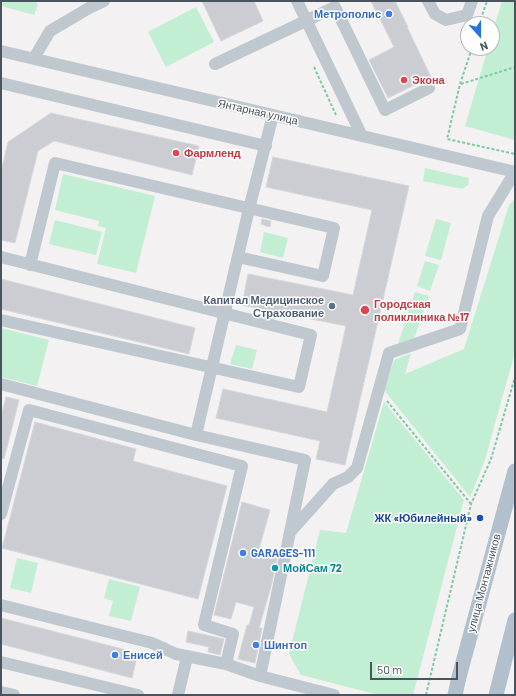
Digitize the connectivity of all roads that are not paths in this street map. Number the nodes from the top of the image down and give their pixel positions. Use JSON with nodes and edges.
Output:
{"nodes":[{"id":1,"x":104,"y":1,"type":"edge"},
{"id":2,"x":297,"y":1,"type":"edge"},
{"id":3,"x":428,"y":1,"type":"edge"},
{"id":4,"x":472,"y":1,"type":"edge"},
{"id":5,"x":307,"y":20,"type":"junction"},
{"id":6,"x":1,"y":51,"type":"edge"},
{"id":7,"x":34,"y":58,"type":"junction"},
{"id":8,"x":215,"y":64,"type":"dead end"},
{"id":9,"x":1,"y":83,"type":"edge"},
{"id":10,"x":429,"y":88,"type":"dead end"},
{"id":11,"x":273,"y":115,"type":"junction"},
{"id":12,"x":362,"y":136,"type":"junction"},
{"id":13,"x":266,"y":146,"type":"junction"},
{"id":14,"x":515,"y":172,"type":"edge"},
{"id":15,"x":249,"y":209,"type":"junction"},
{"id":16,"x":238,"y":256,"type":"junction"},
{"id":17,"x":1,"y":257,"type":"edge"},
{"id":18,"x":30,"y":265,"type":"junction"},
{"id":19,"x":224,"y":313,"type":"junction"},
{"id":20,"x":1,"y":320,"type":"edge"},
{"id":21,"x":212,"y":368,"type":"junction"},
{"id":22,"x":1,"y":384,"type":"edge"},
{"id":23,"x":196,"y":435,"type":"junction"},
{"id":24,"x":515,"y":471,"type":"edge"},
{"id":25,"x":1,"y":514,"type":"edge"},
{"id":26,"x":290,"y":532,"type":"junction"},
{"id":27,"x":1,"y":605,"type":"edge"},
{"id":28,"x":515,"y":620,"type":"edge"},
{"id":29,"x":187,"y":657,"type":"junction"},
{"id":30,"x":1,"y":662,"type":"edge"},
{"id":31,"x":226,"y":664,"type":"junction"},
{"id":32,"x":260,"y":676,"type":"junction"},
{"id":33,"x":459,"y":677,"type":"junction"},
{"id":34,"x":1,"y":692,"type":"edge"},
{"id":35,"x":14,"y":695,"type":"edge"},
{"id":36,"x":138,"y":695,"type":"edge"},
{"id":37,"x":178,"y":695,"type":"edge"},
{"id":38,"x":334,"y":695,"type":"edge"},
{"id":39,"x":443,"y":695,"type":"edge"},
{"id":40,"x":455,"y":695,"type":"edge"},
{"id":41,"x":496,"y":695,"type":"edge"}],
"edges":[{"from":1,"to":7,"type":"street"},
{"from":2,"to":5,"type":"street"},
{"from":3,"to":4,"type":"street"},
{"from":5,"to":8,"type":"street"},
{"from":5,"to":10,"type":"street"},
{"from":5,"to":12,"type":"street"},
{"from":6,"to":7,"type":"street","name":"Янтарная улица"},
{"from":7,"to":11,"type":"street","name":"Янтарная улица"},
{"from":9,"to":13,"type":"street"},
{"from":11,"to":12,"type":"street","name":"Янтарная улица"},
{"from":11,"to":13,"type":"street"},
{"from":12,"to":14,"type":"street","name":"Янтарная улица"},
{"from":13,"to":15,"type":"street"},
{"from":14,"to":26,"type":"street"},
{"from":15,"to":16,"type":"street"},
{"from":15,"to":16,"type":"street"},
{"from":15,"to":18,"type":"street"},
{"from":16,"to":19,"type":"street"},
{"from":17,"to":18,"type":"street"},
{"from":18,"to":19,"type":"street"},
{"from":19,"to":21,"type":"street"},
{"from":19,"to":21,"type":"street"},
{"from":20,"to":21,"type":"street"},
{"from":21,"to":23,"type":"street"},
{"from":22,"to":23,"type":"street"},
{"from":23,"to":26,"type":"street"},
{"from":24,"to":33,"type":"main road","name":"улица Монтажников"},
{"from":25,"to":31,"type":"street"},
{"from":26,"to":32,"type":"street"},
{"from":27,"to":29,"type":"street"},
{"from":28,"to":41,"type":"main road"},
{"from":29,"to":31,"type":"street"},
{"from":29,"to":37,"type":"street"},
{"from":30,"to":36,"type":"street"},
{"from":31,"to":32,"type":"street"},
{"from":32,"to":38,"type":"street"},
{"from":33,"to":39,"type":"main road"},
{"from":33,"to":40,"type":"main road","name":"улица Монтажников"},
{"from":34,"to":35,"type":"street"}]}
